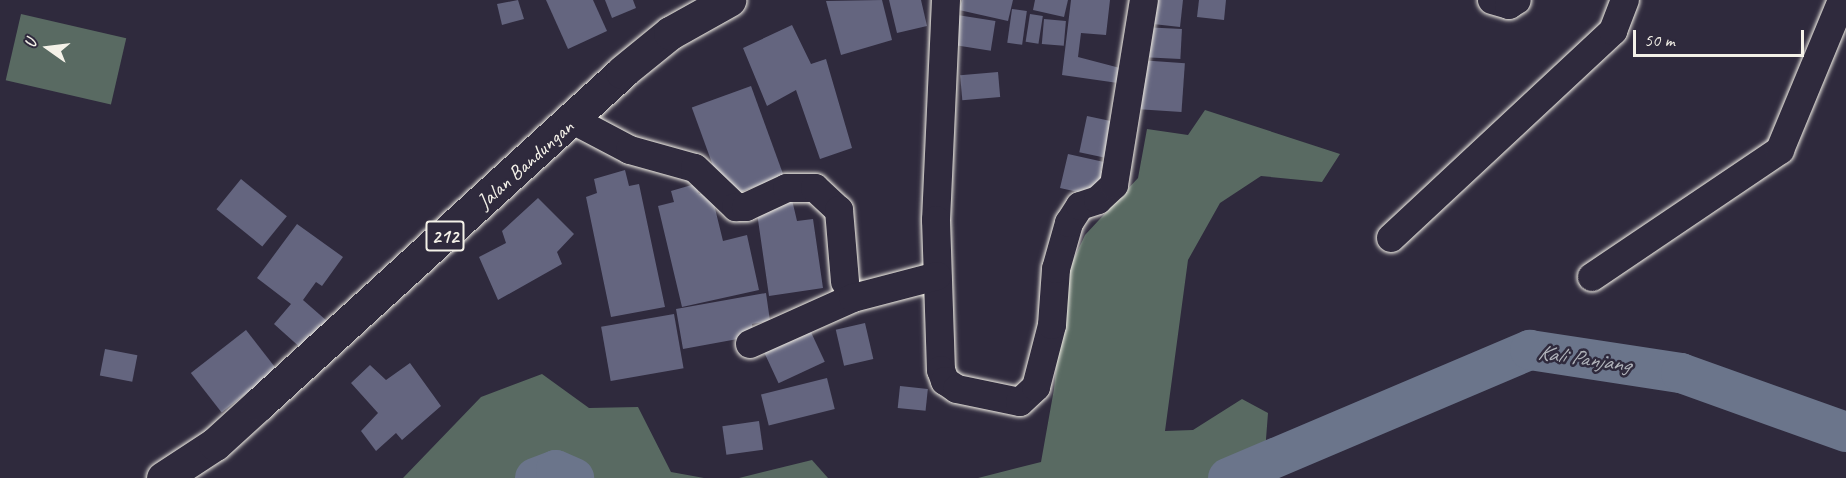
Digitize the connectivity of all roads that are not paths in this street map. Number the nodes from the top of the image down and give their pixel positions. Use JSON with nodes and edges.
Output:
{"nodes":[{"id":1,"x":729,"y":0,"type":"edge"},
{"id":2,"x":946,"y":0,"type":"edge"},
{"id":3,"x":1144,"y":0,"type":"edge"},
{"id":4,"x":1492,"y":0,"type":"edge"},
{"id":5,"x":1517,"y":0,"type":"edge"},
{"id":6,"x":1625,"y":0,"type":"edge"},
{"id":7,"x":1842,"y":0,"type":"edge"},
{"id":8,"x":573,"y":120,"type":"junction"},
{"id":9,"x":1391,"y":238,"type":"dead end"},
{"id":10,"x":937,"y":276,"type":"junction"},
{"id":11,"x":1592,"y":277,"type":"dead end"},
{"id":12,"x":845,"y":282,"type":"dead end"},
{"id":13,"x":750,"y":344,"type":"dead end"},
{"id":14,"x":163,"y":478,"type":"edge"}],
"edges":[{"from":1,"to":8,"type":"main road","name":"Jalan Bandungan","number":"212"},
{"from":2,"to":10,"type":"street"},
{"from":3,"to":10,"type":"street"},
{"from":4,"to":5,"type":"street"},
{"from":6,"to":9,"type":"street"},
{"from":7,"to":11,"type":"street"},
{"from":8,"to":12,"type":"street"},
{"from":8,"to":14,"type":"main road","name":"Jalan Bandungan","number":"212"},
{"from":10,"to":13,"type":"street"}]}
